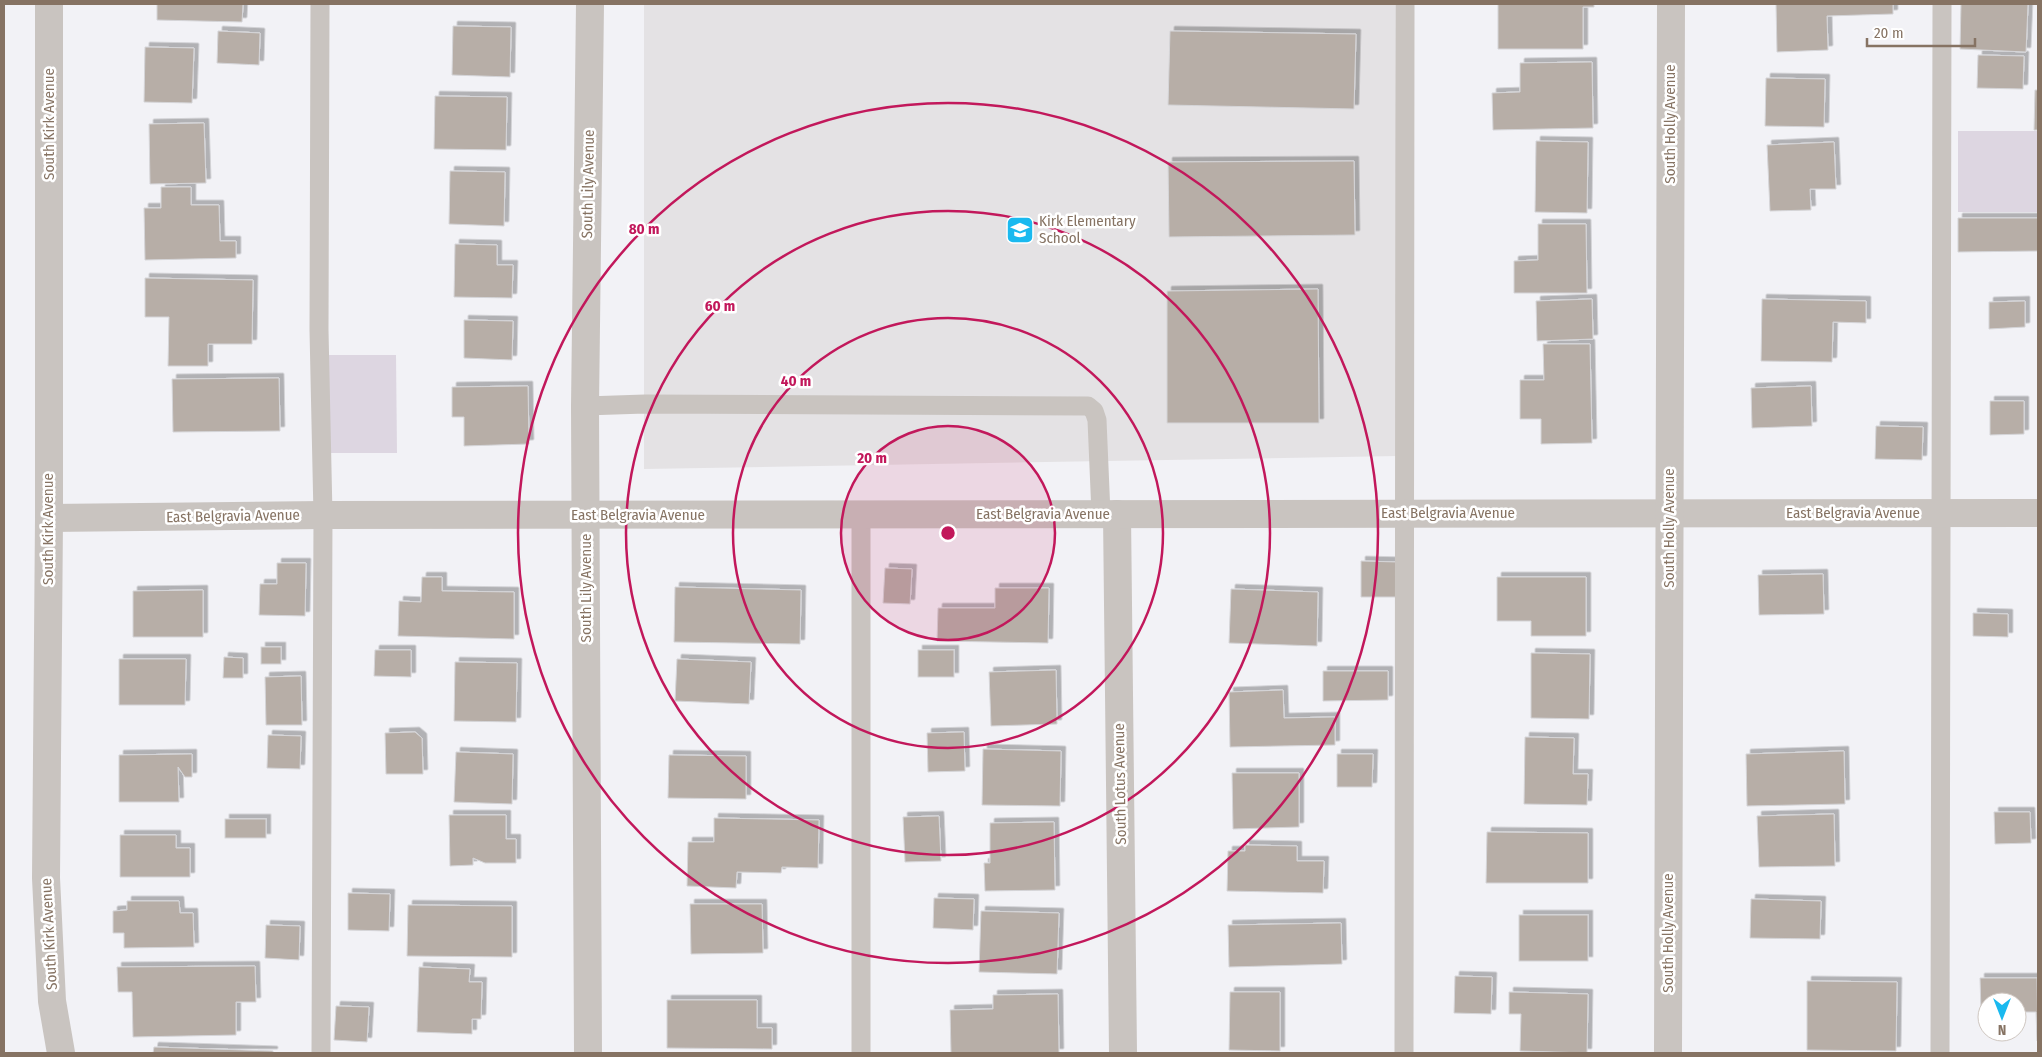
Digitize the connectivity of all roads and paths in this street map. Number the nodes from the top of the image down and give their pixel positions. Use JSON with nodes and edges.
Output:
{"nodes":[{"id":1,"x":49,"y":4,"type":"edge"},
{"id":2,"x":320,"y":4,"type":"edge"},
{"id":3,"x":590,"y":4,"type":"edge"},
{"id":4,"x":1405,"y":4,"type":"edge"},
{"id":5,"x":1671,"y":4,"type":"edge"},
{"id":6,"x":1942,"y":4,"type":"edge"},
{"id":7,"x":585,"y":406,"type":"junction"},
{"id":8,"x":1406,"y":513,"type":"junction"},
{"id":9,"x":1669,"y":513,"type":"junction"},
{"id":10,"x":1942,"y":513,"type":"junction"},
{"id":11,"x":2038,"y":513,"type":"edge"},
{"id":12,"x":1109,"y":514,"type":"junction"},
{"id":13,"x":323,"y":515,"type":"junction"},
{"id":14,"x":585,"y":515,"type":"junction"},
{"id":15,"x":861,"y":515,"type":"junction"},
{"id":16,"x":49,"y":518,"type":"junction"},
{"id":17,"x":61,"y":1053,"type":"edge"},
{"id":18,"x":321,"y":1053,"type":"edge"},
{"id":19,"x":588,"y":1053,"type":"edge"},
{"id":20,"x":860,"y":1053,"type":"edge"},
{"id":21,"x":1123,"y":1053,"type":"edge"},
{"id":22,"x":1404,"y":1053,"type":"edge"},
{"id":23,"x":1668,"y":1053,"type":"edge"},
{"id":24,"x":1940,"y":1053,"type":"edge"}],
"edges":[{"from":1,"to":16,"type":"street","name":"South Kirk Avenue"},
{"from":2,"to":13,"type":"lane"},
{"from":3,"to":7,"type":"street","name":"South Lily Avenue"},
{"from":4,"to":8,"type":"lane"},
{"from":5,"to":9,"type":"street","name":"South Holly Avenue"},
{"from":6,"to":10,"type":"lane"},
{"from":7,"to":12,"type":"lane"},
{"from":7,"to":14,"type":"street","name":"South Lily Avenue"},
{"from":8,"to":9,"type":"street","name":"East Belgravia Avenue"},
{"from":8,"to":12,"type":"street","name":"East Belgravia Avenue"},
{"from":8,"to":22,"type":"lane"},
{"from":9,"to":10,"type":"street","name":"East Belgravia Avenue"},
{"from":9,"to":23,"type":"street","name":"South Holly Avenue"},
{"from":10,"to":11,"type":"street","name":"East Belgravia Avenue"},
{"from":10,"to":24,"type":"lane"},
{"from":12,"to":15,"type":"street","name":"East Belgravia Avenue"},
{"from":12,"to":21,"type":"street","name":"South Lotus Avenue"},
{"from":13,"to":14,"type":"street","name":"East Belgravia Avenue"},
{"from":13,"to":16,"type":"street","name":"East Belgravia Avenue"},
{"from":13,"to":18,"type":"lane"},
{"from":14,"to":15,"type":"street","name":"East Belgravia Avenue"},
{"from":14,"to":19,"type":"street","name":"South Lily Avenue"},
{"from":15,"to":20,"type":"lane"},
{"from":16,"to":17,"type":"street","name":"South Kirk Avenue"}]}
